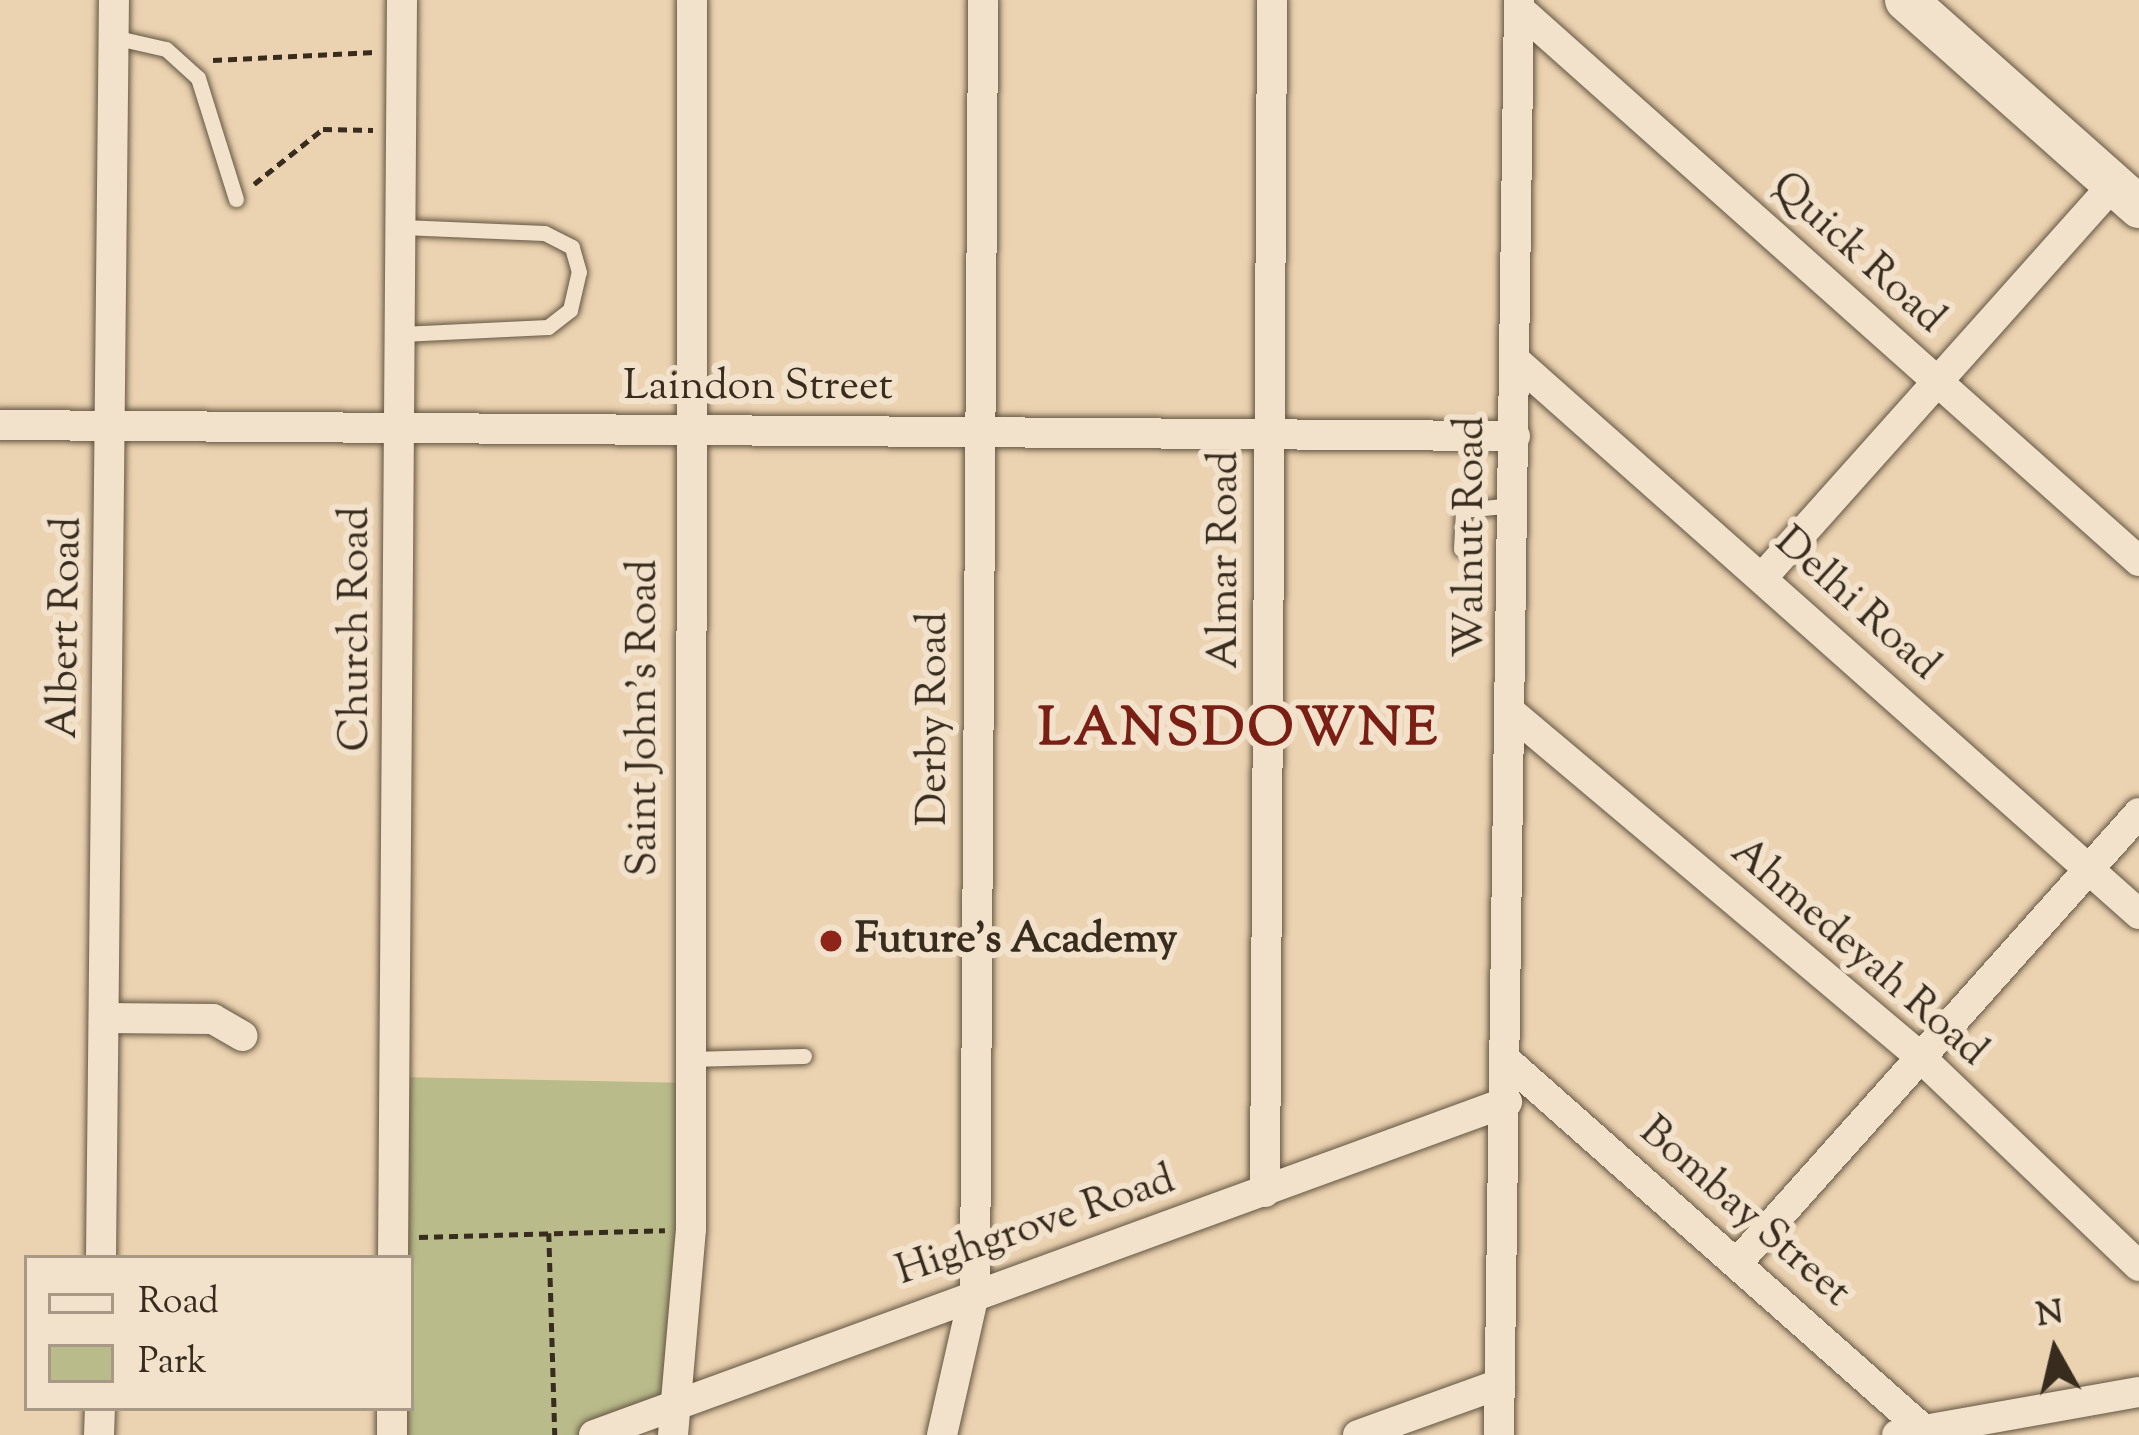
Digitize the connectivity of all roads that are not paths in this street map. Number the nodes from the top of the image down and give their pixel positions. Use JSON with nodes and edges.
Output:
{"nodes":[{"id":1,"x":114,"y":0,"type":"edge"},
{"id":2,"x":403,"y":0,"type":"edge"},
{"id":3,"x":692,"y":0,"type":"edge"},
{"id":4,"x":982,"y":0,"type":"edge"},
{"id":5,"x":1272,"y":0,"type":"edge"},
{"id":6,"x":1916,"y":3,"type":"edge"},
{"id":7,"x":1519,"y":5,"type":"edge"},
{"id":8,"x":113,"y":37,"type":"junction"},
{"id":9,"x":2130,"y":195,"type":"edge"},
{"id":10,"x":236,"y":199,"type":"road end"},
{"id":11,"x":402,"y":227,"type":"junction"},
{"id":12,"x":400,"y":334,"type":"junction"},
{"id":13,"x":1516,"y":361,"type":"junction"},
{"id":14,"x":1938,"y":382,"type":"junction"},
{"id":15,"x":0,"y":425,"type":"edge"},
{"id":16,"x":111,"y":427,"type":"junction"},
{"id":17,"x":401,"y":428,"type":"junction"},
{"id":18,"x":689,"y":430,"type":"junction"},
{"id":19,"x":978,"y":432,"type":"junction"},
{"id":20,"x":1268,"y":434,"type":"junction"},
{"id":21,"x":1515,"y":436,"type":"junction"},
{"id":22,"x":1514,"y":505,"type":"junction"},
{"id":23,"x":1461,"y":549,"type":"dead end"},
{"id":24,"x":2139,"y":561,"type":"edge"},
{"id":25,"x":1762,"y":578,"type":"junction"},
{"id":26,"x":1513,"y":714,"type":"junction"},
{"id":27,"x":2139,"y":813,"type":"edge"},
{"id":28,"x":2090,"y":869,"type":"junction"},
{"id":29,"x":2139,"y":914,"type":"edge"},
{"id":30,"x":104,"y":1018,"type":"junction"},
{"id":31,"x":243,"y":1036,"type":"dead end"},
{"id":32,"x":1917,"y":1054,"type":"junction"},
{"id":33,"x":803,"y":1056,"type":"dead end"},
{"id":34,"x":685,"y":1059,"type":"junction"},
{"id":35,"x":1507,"y":1061,"type":"junction"},
{"id":36,"x":1507,"y":1102,"type":"junction"},
{"id":37,"x":1265,"y":1192,"type":"junction"},
{"id":38,"x":394,"y":1248,"type":"edge"},
{"id":39,"x":101,"y":1255,"type":"edge"},
{"id":40,"x":1738,"y":1262,"type":"junction"},
{"id":41,"x":2139,"y":1266,"type":"edge"},
{"id":42,"x":975,"y":1290,"type":"junction"},
{"id":43,"x":1500,"y":1384,"type":"junction"},
{"id":44,"x":2139,"y":1392,"type":"edge"},
{"id":45,"x":677,"y":1420,"type":"edge"},
{"id":46,"x":2018,"y":1426,"type":"edge"},
{"id":47,"x":1910,"y":1432,"type":"edge"},
{"id":48,"x":594,"y":1435,"type":"edge"},
{"id":49,"x":942,"y":1435,"type":"edge"},
{"id":50,"x":1358,"y":1435,"type":"edge"},
{"id":51,"x":1499,"y":1435,"type":"edge"}],
"edges":[{"from":1,"to":8,"type":"street","name":"Albert Road"},
{"from":2,"to":11,"type":"street","name":"Church Road"},
{"from":3,"to":18,"type":"street","name":"Saint John's Road"},
{"from":4,"to":19,"type":"street","name":"Derby Road"},
{"from":5,"to":20,"type":"street","name":"Almar Road"},
{"from":6,"to":9,"type":"street"},
{"from":7,"to":13,"type":"street","name":"Walnut Road"},
{"from":7,"to":14,"type":"street","name":"Quick Road"},
{"from":8,"to":10,"type":"lane"},
{"from":8,"to":16,"type":"street","name":"Albert Road"},
{"from":9,"to":14,"type":"street"},
{"from":11,"to":12,"type":"street","name":"Church Road"},
{"from":11,"to":12,"type":"lane"},
{"from":12,"to":17,"type":"street","name":"Church Road"},
{"from":13,"to":21,"type":"street","name":"Walnut Road"},
{"from":13,"to":25,"type":"street","name":"Delhi Road"},
{"from":14,"to":24,"type":"street","name":"Quick Road"},
{"from":14,"to":25,"type":"street"},
{"from":15,"to":16,"type":"street","name":"Laindon Street"},
{"from":16,"to":17,"type":"street","name":"Laindon Street"},
{"from":16,"to":30,"type":"street","name":"Albert Road"},
{"from":17,"to":18,"type":"street","name":"Laindon Street"},
{"from":17,"to":38,"type":"street","name":"Church Road"},
{"from":18,"to":19,"type":"street","name":"Laindon Street"},
{"from":18,"to":34,"type":"street","name":"Saint John's Road"},
{"from":19,"to":20,"type":"street","name":"Laindon Street"},
{"from":19,"to":42,"type":"street","name":"Derby Road"},
{"from":20,"to":21,"type":"street","name":"Laindon Street"},
{"from":20,"to":37,"type":"street","name":"Almar Road"},
{"from":21,"to":22,"type":"street","name":"Walnut Road"},
{"from":22,"to":23,"type":"lane"},
{"from":22,"to":26,"type":"street","name":"Walnut Road"},
{"from":25,"to":28,"type":"street","name":"Delhi Road"},
{"from":26,"to":32,"type":"street","name":"Ahmedeyah Road"},
{"from":26,"to":35,"type":"street","name":"Walnut Road"},
{"from":27,"to":28,"type":"street"},
{"from":28,"to":29,"type":"street","name":"Delhi Road"},
{"from":28,"to":32,"type":"street"},
{"from":30,"to":31,"type":"street"},
{"from":30,"to":39,"type":"street","name":"Albert Road"},
{"from":32,"to":40,"type":"street"},
{"from":32,"to":41,"type":"street","name":"Ahmedeyah Road"},
{"from":33,"to":34,"type":"lane"},
{"from":34,"to":45,"type":"street","name":"Saint John's Road"},
{"from":35,"to":36,"type":"street","name":"Walnut Road"},
{"from":35,"to":40,"type":"street","name":"Bombay Street"},
{"from":36,"to":37,"type":"street","name":"Highgrove Road"},
{"from":36,"to":43,"type":"street","name":"Walnut Road"},
{"from":37,"to":42,"type":"street","name":"Highgrove Road"},
{"from":40,"to":47,"type":"street","name":"Bombay Street"},
{"from":42,"to":45,"type":"street","name":"Highgrove Road"},
{"from":42,"to":49,"type":"street","name":"Derby Road"},
{"from":43,"to":50,"type":"street"},
{"from":43,"to":51,"type":"street","name":"Walnut Road"},
{"from":44,"to":46,"type":"street"},
{"from":45,"to":48,"type":"street","name":"Highgrove Road"},
{"from":46,"to":47,"type":"street"}]}
